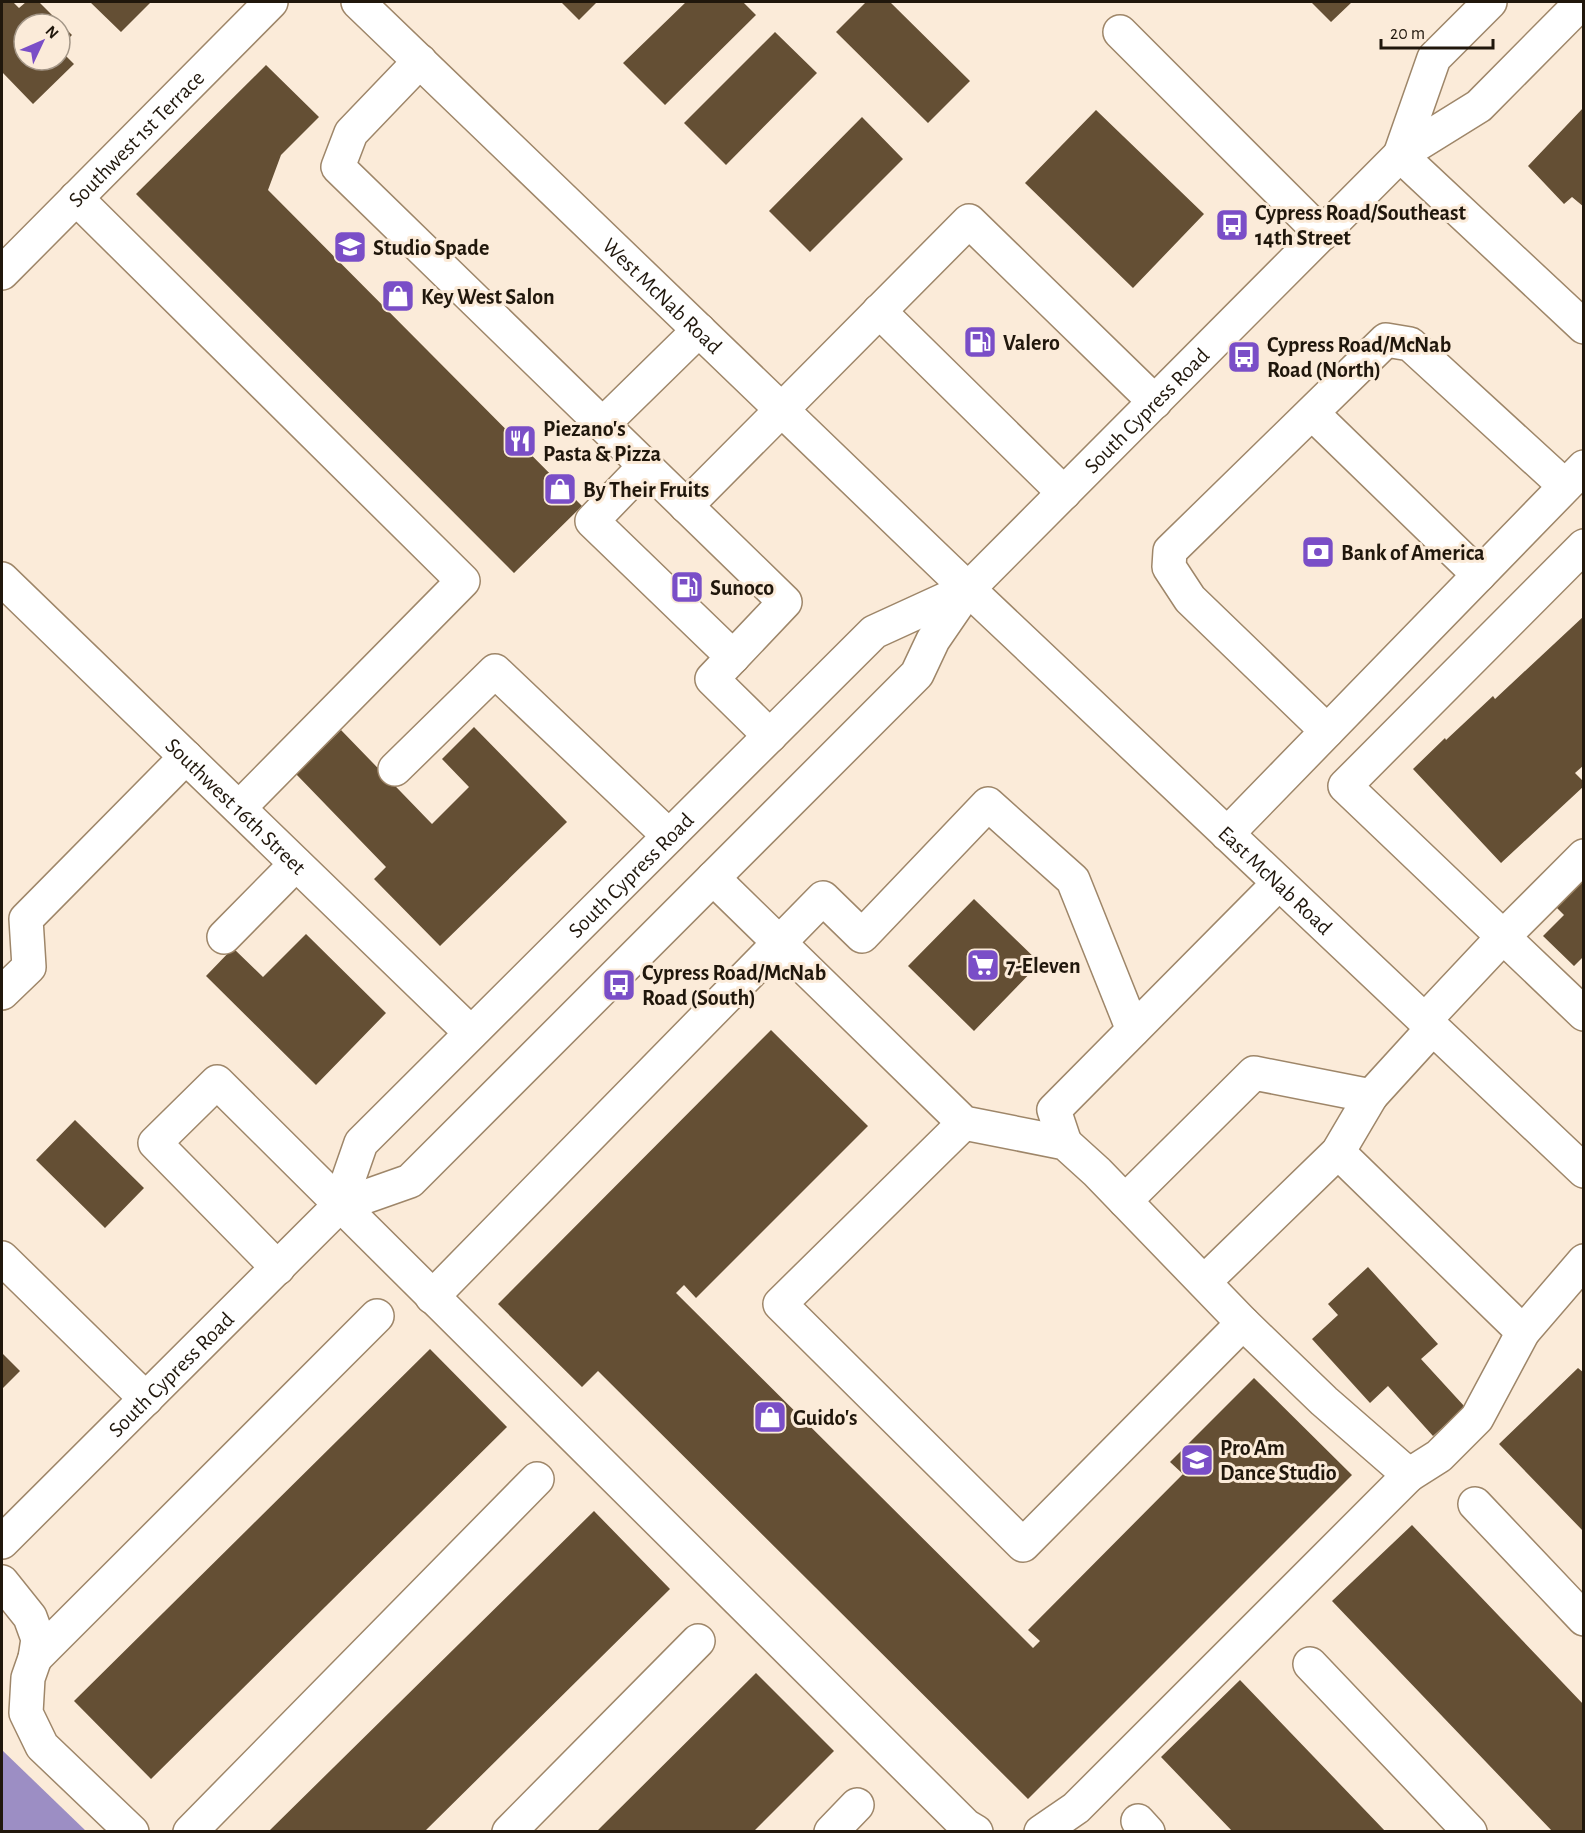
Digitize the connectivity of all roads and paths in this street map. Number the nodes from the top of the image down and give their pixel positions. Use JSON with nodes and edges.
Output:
{"nodes":[{"id":1,"x":272,"y":2,"type":"edge"},
{"id":2,"x":358,"y":2,"type":"edge"},
{"id":3,"x":1490,"y":2,"type":"edge"},
{"id":4,"x":1582,"y":2,"type":"edge"},
{"id":5,"x":1120,"y":32,"type":"dead end"},
{"id":6,"x":420,"y":61,"type":"junction"},
{"id":7,"x":1400,"y":155,"type":"junction"},
{"id":8,"x":76,"y":198,"type":"junction"},
{"id":9,"x":1322,"y":234,"type":"junction"},
{"id":10,"x":2,"y":273,"type":"edge"},
{"id":11,"x":879,"y":311,"type":"junction"},
{"id":12,"x":1584,"y":327,"type":"edge"},
{"id":13,"x":699,"y":330,"type":"junction"},
{"id":14,"x":1155,"y":402,"type":"junction"},
{"id":15,"x":781,"y":409,"type":"junction"},
{"id":16,"x":1312,"y":413,"type":"junction"},
{"id":17,"x":603,"y":424,"type":"junction"},
{"id":18,"x":645,"y":466,"type":"junction"},
{"id":19,"x":1574,"y":476,"type":"edge"},
{"id":20,"x":1064,"y":493,"type":"junction"},
{"id":21,"x":686,"y":506,"type":"junction"},
{"id":22,"x":1584,"y":546,"type":"edge"},
{"id":23,"x":1479,"y":575,"type":"junction"},
{"id":24,"x":2,"y":579,"type":"edge"},
{"id":25,"x":968,"y":589,"type":"junction"},
{"id":26,"x":733,"y":657,"type":"junction"},
{"id":27,"x":1327,"y":731,"type":"junction"},
{"id":28,"x":770,"y":736,"type":"junction"},
{"id":29,"x":186,"y":757,"type":"junction"},
{"id":30,"x":395,"y":770,"type":"dead end"},
{"id":31,"x":239,"y":808,"type":"junction"},
{"id":32,"x":1227,"y":834,"type":"junction"},
{"id":33,"x":669,"y":836,"type":"junction"},
{"id":34,"x":1584,"y":856,"type":"edge"},
{"id":35,"x":296,"y":864,"type":"junction"},
{"id":36,"x":713,"y":878,"type":"junction"},
{"id":37,"x":1279,"y":884,"type":"junction"},
{"id":38,"x":224,"y":937,"type":"dead end"},
{"id":39,"x":1503,"y":937,"type":"junction"},
{"id":40,"x":778,"y":942,"type":"junction"},
{"id":41,"x":2,"y":993,"type":"edge"},
{"id":42,"x":1584,"y":1014,"type":"edge"},
{"id":43,"x":1429,"y":1024,"type":"junction"},
{"id":44,"x":1133,"y":1030,"type":"junction"},
{"id":45,"x":471,"y":1033,"type":"junction"},
{"id":46,"x":1371,"y":1096,"type":"junction"},
{"id":47,"x":964,"y":1123,"type":"junction"},
{"id":48,"x":1065,"y":1143,"type":"junction"},
{"id":49,"x":1338,"y":1152,"type":"junction"},
{"id":50,"x":1584,"y":1171,"type":"edge"},
{"id":51,"x":1125,"y":1201,"type":"junction"},
{"id":52,"x":339,"y":1206,"type":"junction"},
{"id":53,"x":2,"y":1258,"type":"edge"},
{"id":54,"x":1584,"y":1261,"type":"edge"},
{"id":55,"x":278,"y":1268,"type":"junction"},
{"id":56,"x":1204,"y":1282,"type":"junction"},
{"id":57,"x":432,"y":1297,"type":"junction"},
{"id":58,"x":377,"y":1316,"type":"dead end"},
{"id":59,"x":1243,"y":1323,"type":"junction"},
{"id":60,"x":1523,"y":1332,"type":"junction"},
{"id":61,"x":146,"y":1399,"type":"junction"},
{"id":62,"x":1409,"y":1475,"type":"junction"},
{"id":63,"x":537,"y":1479,"type":"dead end"},
{"id":64,"x":1475,"y":1504,"type":"dead end"},
{"id":65,"x":2,"y":1542,"type":"edge"},
{"id":66,"x":2,"y":1582,"type":"edge"},
{"id":67,"x":1584,"y":1619,"type":"edge"},
{"id":68,"x":698,"y":1641,"type":"dead end"},
{"id":69,"x":35,"y":1658,"type":"junction"},
{"id":70,"x":1310,"y":1664,"type":"dead end"},
{"id":71,"x":857,"y":1805,"type":"dead end"},
{"id":72,"x":132,"y":1832,"type":"edge"},
{"id":73,"x":190,"y":1832,"type":"edge"},
{"id":74,"x":509,"y":1832,"type":"edge"},
{"id":75,"x":831,"y":1832,"type":"edge"},
{"id":76,"x":976,"y":1832,"type":"edge"},
{"id":77,"x":1041,"y":1832,"type":"edge"},
{"id":78,"x":1470,"y":1832,"type":"edge"}],
"edges":[{"from":1,"to":8,"type":"street","name":"Southwest 1st Terrace"},
{"from":2,"to":6,"type":"street","name":"West McNab Road"},
{"from":3,"to":7,"type":"street","name":"South Cypress Road"},
{"from":4,"to":7,"type":"street","name":"South Cypress Road"},
{"from":5,"to":9,"type":"street"},
{"from":6,"to":13,"type":"street","name":"West McNab Road"},
{"from":6,"to":17,"type":"street"},
{"from":7,"to":9,"type":"street","name":"South Cypress Road"},
{"from":7,"to":12,"type":"street"},
{"from":8,"to":10,"type":"street","name":"Southwest 1st Terrace"},
{"from":8,"to":31,"type":"street"},
{"from":9,"to":14,"type":"street","name":"South Cypress Road"},
{"from":11,"to":14,"type":"street"},
{"from":11,"to":15,"type":"street"},
{"from":11,"to":20,"type":"street"},
{"from":13,"to":15,"type":"street","name":"West McNab Road"},
{"from":13,"to":17,"type":"street"},
{"from":14,"to":20,"type":"street","name":"South Cypress Road"},
{"from":15,"to":21,"type":"street"},
{"from":15,"to":25,"type":"street","name":"West McNab Road"},
{"from":16,"to":19,"type":"street"},
{"from":16,"to":23,"type":"street"},
{"from":16,"to":27,"type":"street"},
{"from":17,"to":18,"type":"street"},
{"from":18,"to":21,"type":"street"},
{"from":18,"to":26,"type":"street"},
{"from":19,"to":23,"type":"street"},
{"from":20,"to":25,"type":"street","name":"South Cypress Road"},
{"from":21,"to":26,"type":"street"},
{"from":22,"to":39,"type":"street"},
{"from":23,"to":27,"type":"street"},
{"from":24,"to":29,"type":"street","name":"Southwest 16th Street"},
{"from":25,"to":28,"type":"street","name":"South Cypress Road"},
{"from":25,"to":32,"type":"street","name":"East McNab Road"},
{"from":25,"to":36,"type":"street","name":"South Cypress Road"},
{"from":26,"to":28,"type":"street"},
{"from":27,"to":32,"type":"street"},
{"from":28,"to":33,"type":"street","name":"South Cypress Road"},
{"from":29,"to":31,"type":"street","name":"Southwest 16th Street"},
{"from":29,"to":41,"type":"street"},
{"from":30,"to":33,"type":"street"},
{"from":31,"to":35,"type":"street","name":"Southwest 16th Street"},
{"from":32,"to":37,"type":"street","name":"East McNab Road"},
{"from":33,"to":45,"type":"street","name":"South Cypress Road"},
{"from":34,"to":39,"type":"street"},
{"from":35,"to":38,"type":"street"},
{"from":35,"to":45,"type":"street","name":"Southwest 16th Street"},
{"from":36,"to":40,"type":"street"},
{"from":36,"to":52,"type":"street","name":"South Cypress Road"},
{"from":37,"to":43,"type":"street","name":"East McNab Road"},
{"from":37,"to":44,"type":"street"},
{"from":39,"to":42,"type":"street"},
{"from":39,"to":43,"type":"street"},
{"from":40,"to":44,"type":"street"},
{"from":40,"to":47,"type":"street"},
{"from":40,"to":57,"type":"street"},
{"from":43,"to":46,"type":"street"},
{"from":43,"to":50,"type":"street","name":"East McNab Road"},
{"from":44,"to":48,"type":"street"},
{"from":45,"to":52,"type":"street","name":"South Cypress Road"},
{"from":46,"to":49,"type":"street"},
{"from":46,"to":51,"type":"street"},
{"from":47,"to":48,"type":"street"},
{"from":47,"to":59,"type":"street"},
{"from":48,"to":51,"type":"street"},
{"from":49,"to":56,"type":"street"},
{"from":49,"to":60,"type":"street"},
{"from":51,"to":56,"type":"street"},
{"from":52,"to":55,"type":"street","name":"South Cypress Road"},
{"from":52,"to":55,"type":"street"},
{"from":52,"to":57,"type":"street"},
{"from":53,"to":61,"type":"street"},
{"from":54,"to":60,"type":"street"},
{"from":55,"to":61,"type":"street","name":"South Cypress Road"},
{"from":56,"to":59,"type":"street"},
{"from":57,"to":76,"type":"street"},
{"from":58,"to":69,"type":"street"},
{"from":59,"to":62,"type":"street"},
{"from":60,"to":62,"type":"street"},
{"from":61,"to":65,"type":"street","name":"South Cypress Road"},
{"from":62,"to":77,"type":"street"},
{"from":63,"to":73,"type":"street"},
{"from":64,"to":67,"type":"street"},
{"from":66,"to":69,"type":"street"},
{"from":68,"to":74,"type":"street"},
{"from":69,"to":72,"type":"street"},
{"from":70,"to":78,"type":"street"},
{"from":71,"to":75,"type":"street"}]}
